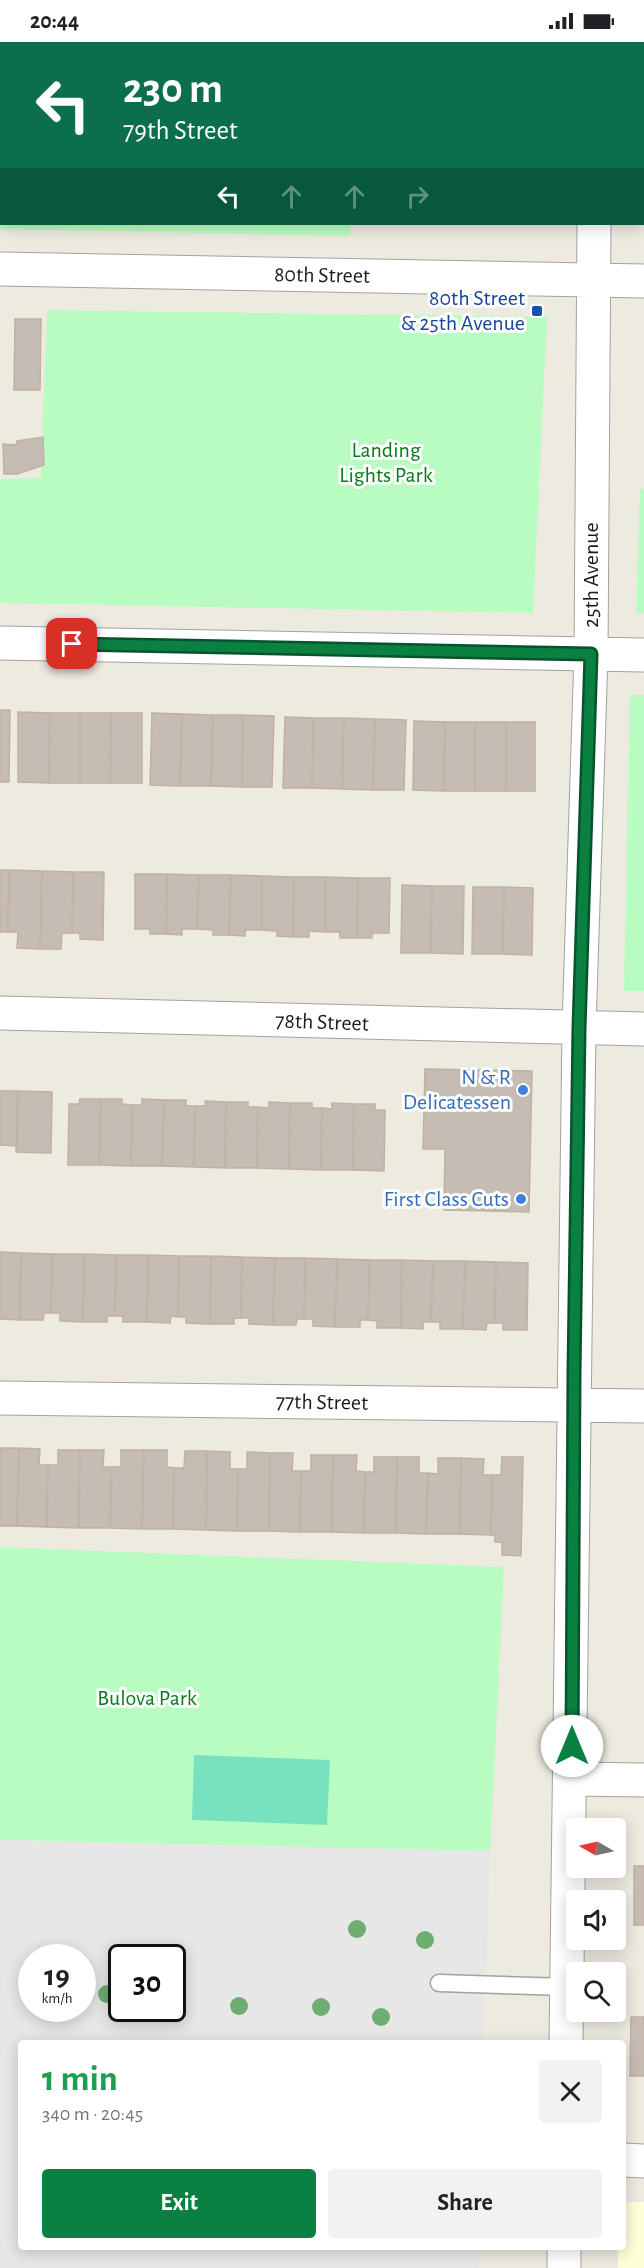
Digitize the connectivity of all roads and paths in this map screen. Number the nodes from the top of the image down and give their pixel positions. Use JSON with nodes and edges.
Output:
{"nodes":[{"id":1,"x":594,"y":225,"type":"edge"},
{"id":2,"x":0,"y":269,"type":"edge"},
{"id":3,"x":593,"y":280,"type":"junction"},
{"id":4,"x":644,"y":281,"type":"edge"},
{"id":5,"x":0,"y":643,"type":"edge"},
{"id":6,"x":591,"y":654,"type":"junction"},
{"id":7,"x":644,"y":655,"type":"edge"},
{"id":8,"x":0,"y":1013,"type":"edge"},
{"id":9,"x":579,"y":1028,"type":"junction"},
{"id":10,"x":644,"y":1029,"type":"edge"},
{"id":11,"x":0,"y":1398,"type":"edge"},
{"id":12,"x":574,"y":1404,"type":"junction"},
{"id":13,"x":644,"y":1406,"type":"edge"},
{"id":14,"x":571,"y":1779,"type":"junction"},
{"id":15,"x":644,"y":1780,"type":"edge"},
{"id":16,"x":567,"y":1962,"type":"edge"},
{"id":17,"x":439,"y":1983,"type":"dead end"},
{"id":18,"x":566,"y":1987,"type":"edge"},
{"id":19,"x":566,"y":2022,"type":"edge"},
{"id":20,"x":566,"y":2040,"type":"edge"},
{"id":21,"x":626,"y":2160,"type":"edge"},
{"id":22,"x":644,"y":2161,"type":"edge"},
{"id":23,"x":564,"y":2250,"type":"edge"},
{"id":24,"x":564,"y":2268,"type":"edge"}],
"edges":[{"from":1,"to":3,"type":"street","name":"25th Avenue"},
{"from":2,"to":3,"type":"street","name":"80th Street"},
{"from":3,"to":4,"type":"street","name":"80th Street"},
{"from":3,"to":6,"type":"street","name":"25th Avenue"},
{"from":5,"to":6,"type":"street"},
{"from":6,"to":7,"type":"street"},
{"from":6,"to":9,"type":"street","name":"25th Avenue"},
{"from":8,"to":9,"type":"street","name":"78th Street"},
{"from":9,"to":10,"type":"street","name":"78th Street"},
{"from":9,"to":12,"type":"street","name":"25th Avenue"},
{"from":11,"to":12,"type":"street","name":"77th Street"},
{"from":12,"to":13,"type":"street","name":"77th Street"},
{"from":12,"to":14,"type":"street","name":"25th Avenue"},
{"from":14,"to":15,"type":"street"},
{"from":14,"to":16,"type":"street","name":"25th Avenue"},
{"from":17,"to":18,"type":"lane"},
{"from":19,"to":20,"type":"street","name":"25th Avenue"},
{"from":21,"to":22,"type":"street"},
{"from":23,"to":24,"type":"street"}]}
